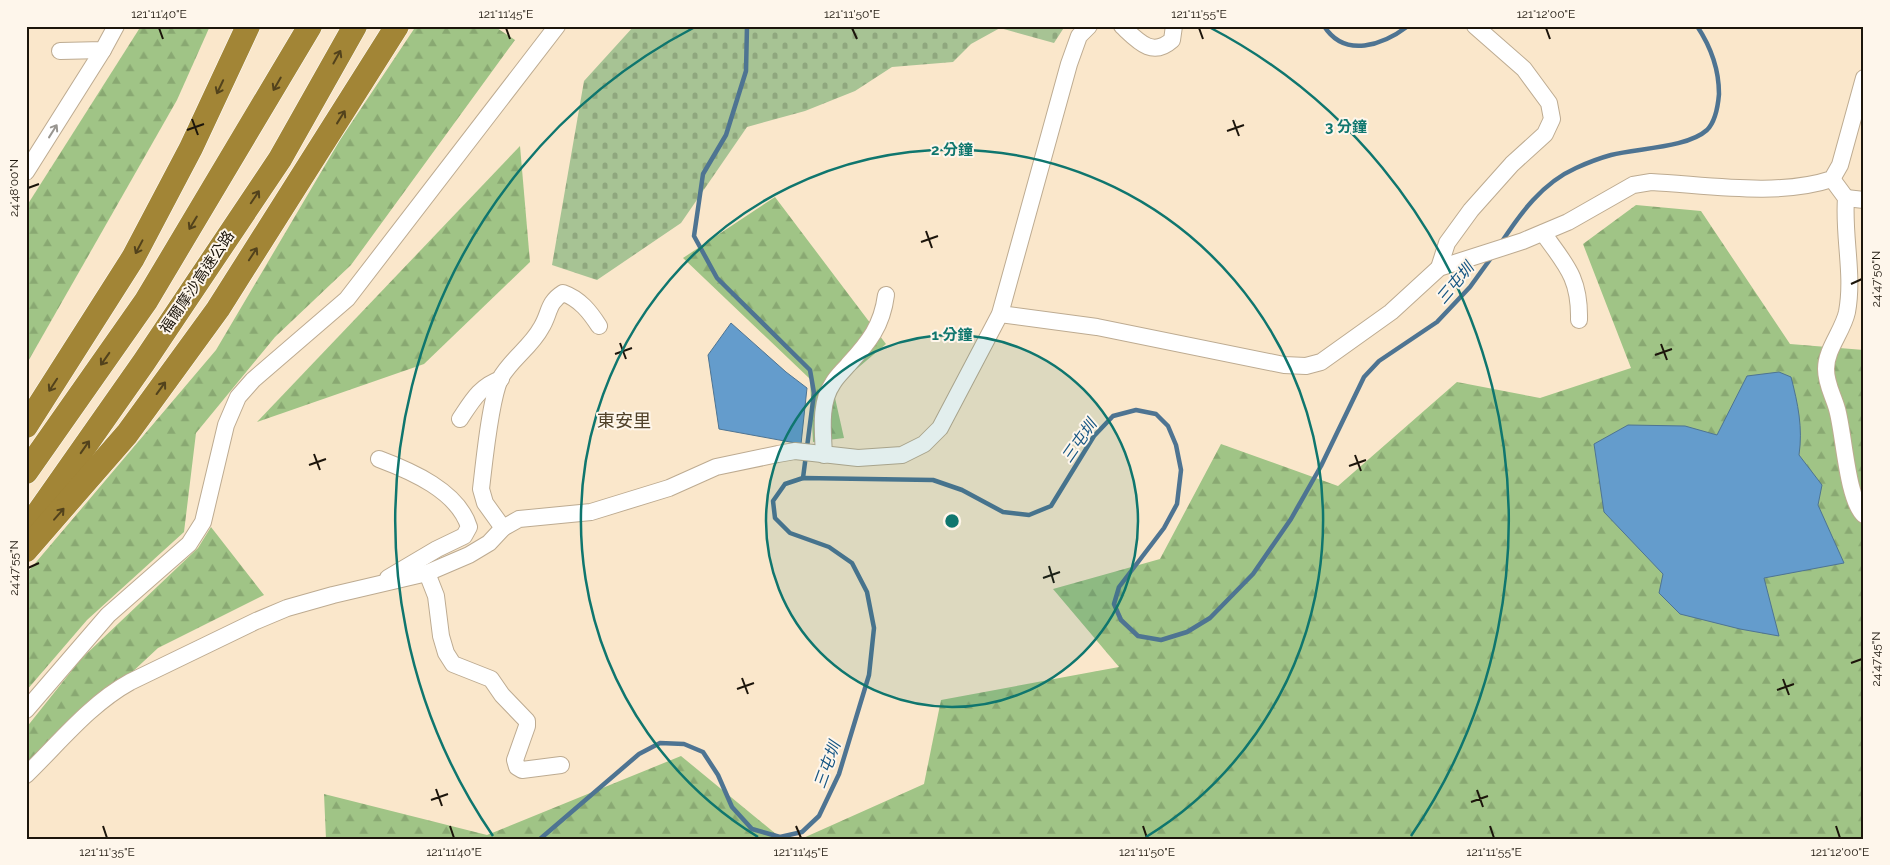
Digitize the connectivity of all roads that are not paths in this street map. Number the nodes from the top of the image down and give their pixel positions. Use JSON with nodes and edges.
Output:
{"nodes":[{"id":1,"x":116,"y":26,"type":"edge"},
{"id":2,"x":248,"y":26,"type":"edge"},
{"id":3,"x":310,"y":26,"type":"edge"},
{"id":4,"x":355,"y":26,"type":"edge"},
{"id":5,"x":397,"y":26,"type":"edge"},
{"id":6,"x":557,"y":26,"type":"edge"},
{"id":7,"x":1089,"y":26,"type":"edge"},
{"id":8,"x":1122,"y":26,"type":"edge"},
{"id":9,"x":1174,"y":26,"type":"edge"},
{"id":10,"x":1475,"y":26,"type":"edge"},
{"id":11,"x":103,"y":50,"type":"junction"},
{"id":12,"x":60,"y":51,"type":"dead end"},
{"id":13,"x":1864,"y":78,"type":"edge"},
{"id":14,"x":26,"y":172,"type":"edge"},
{"id":15,"x":1832,"y":179,"type":"junction"},
{"id":16,"x":1846,"y":198,"type":"junction"},
{"id":17,"x":1864,"y":200,"type":"edge"},
{"id":18,"x":1543,"y":233,"type":"junction"},
{"id":19,"x":1439,"y":268,"type":"junction"},
{"id":20,"x":886,"y":295,"type":"dead end"},
{"id":21,"x":1000,"y":314,"type":"junction"},
{"id":22,"x":1579,"y":320,"type":"dead end"},
{"id":23,"x":599,"y":326,"type":"dead end"},
{"id":24,"x":500,"y":379,"type":"junction"},
{"id":25,"x":460,"y":419,"type":"dead end"},
{"id":26,"x":26,"y":426,"type":"edge"},
{"id":27,"x":824,"y":455,"type":"junction"},
{"id":28,"x":379,"y":459,"type":"dead end"},
{"id":29,"x":26,"y":472,"type":"edge"},
{"id":30,"x":1864,"y":515,"type":"edge"},
{"id":31,"x":503,"y":528,"type":"junction"},
{"id":32,"x":26,"y":530,"type":"edge"},
{"id":33,"x":26,"y":550,"type":"edge"},
{"id":34,"x":427,"y":573,"type":"junction"},
{"id":35,"x":375,"y":586,"type":"junction"},
{"id":36,"x":26,"y":710,"type":"edge"},
{"id":37,"x":561,"y":765,"type":"dead end"},
{"id":38,"x":26,"y":776,"type":"edge"}],
"edges":[{"from":1,"to":11,"type":"street"},
{"from":2,"to":26,"type":"highway","one_way":true},
{"from":3,"to":29,"type":"highway","one_way":true},
{"from":32,"to":4,"type":"highway","name":"福爾摩沙高速公路","one_way":true},
{"from":33,"to":5,"type":"highway","one_way":true},
{"from":6,"to":36,"type":"street"},
{"from":7,"to":21,"type":"street"},
{"from":8,"to":9,"type":"street"},
{"from":10,"to":19,"type":"street"},
{"from":11,"to":12,"type":"street"},
{"from":14,"to":11,"type":"street","one_way":true},
{"from":13,"to":15,"type":"street"},
{"from":15,"to":16,"type":"street"},
{"from":15,"to":18,"type":"street"},
{"from":16,"to":17,"type":"street"},
{"from":16,"to":30,"type":"street"},
{"from":18,"to":19,"type":"street"},
{"from":18,"to":22,"type":"street"},
{"from":19,"to":21,"type":"street"},
{"from":20,"to":27,"type":"street"},
{"from":21,"to":27,"type":"street"},
{"from":23,"to":24,"type":"street"},
{"from":24,"to":25,"type":"street"},
{"from":24,"to":31,"type":"street"},
{"from":27,"to":31,"type":"street"},
{"from":28,"to":35,"type":"street"},
{"from":31,"to":34,"type":"street"},
{"from":34,"to":35,"type":"street"},
{"from":34,"to":37,"type":"street"},
{"from":35,"to":38,"type":"street"}]}
